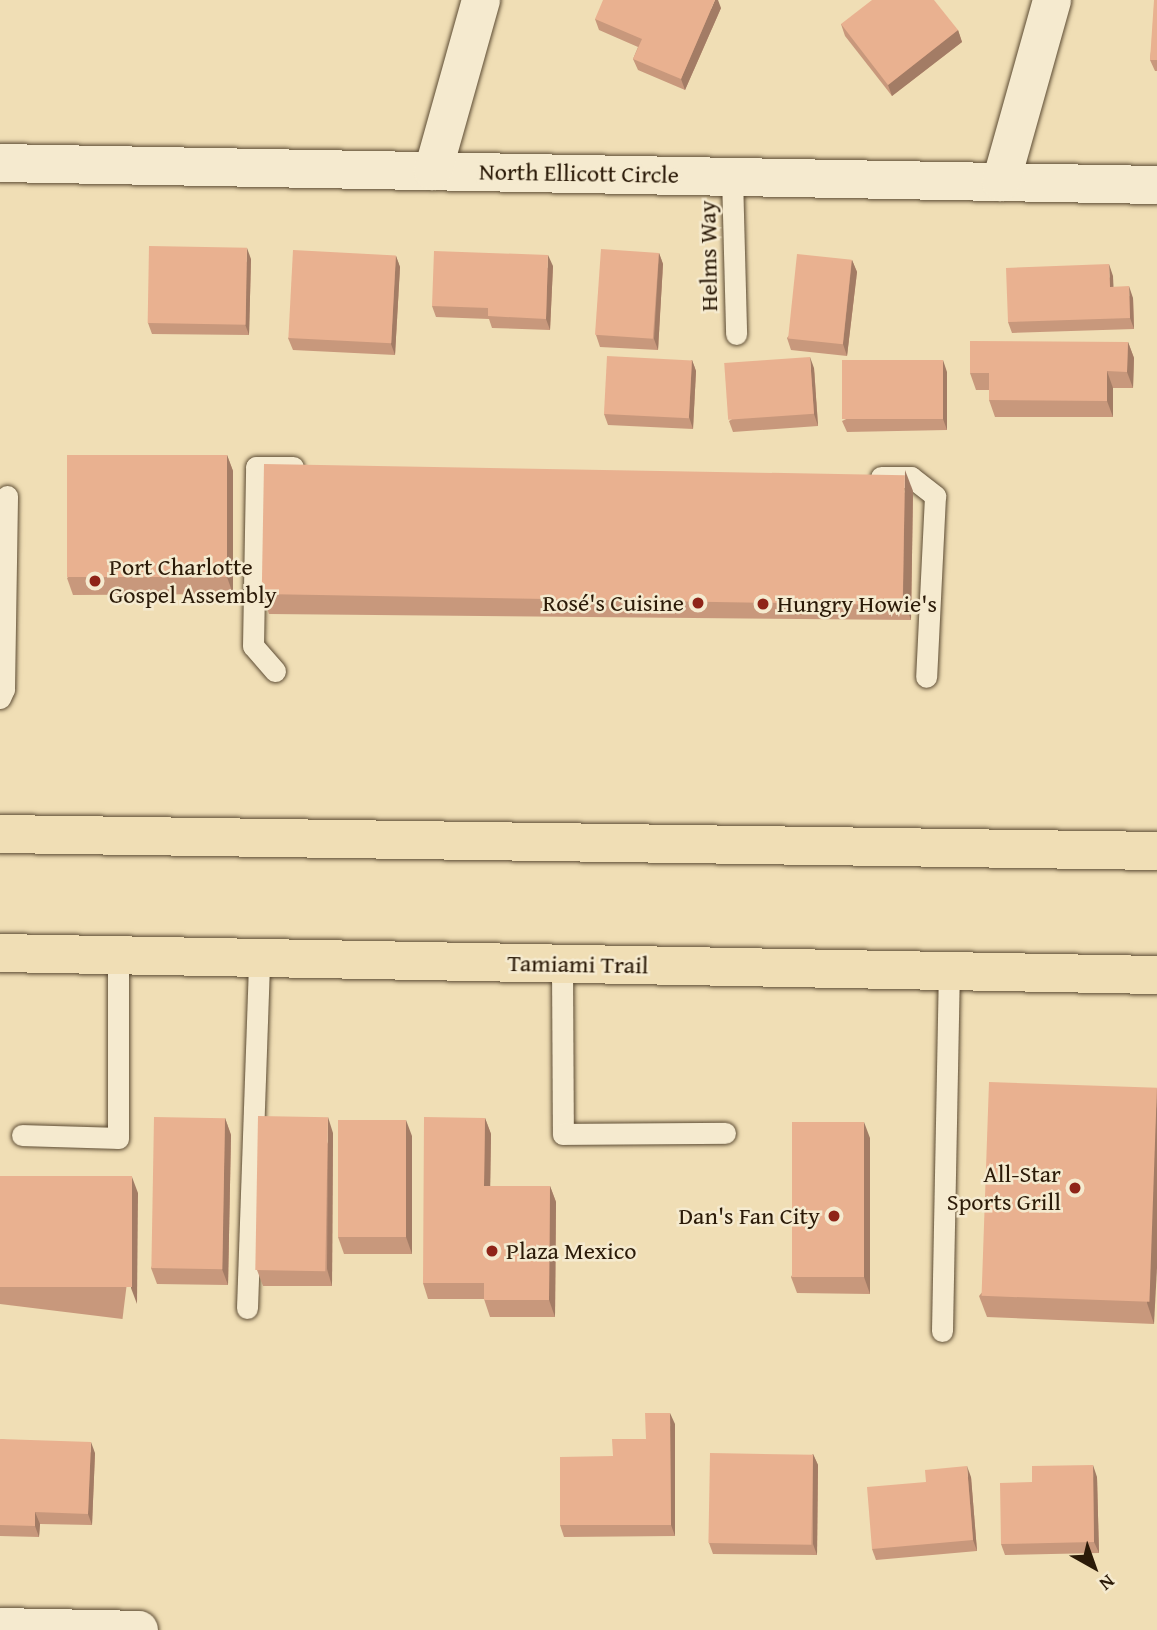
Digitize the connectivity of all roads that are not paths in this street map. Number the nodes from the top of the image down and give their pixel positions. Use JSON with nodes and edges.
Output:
{"nodes":[{"id":1,"x":481,"y":0,"type":"edge"},
{"id":2,"x":1052,"y":0,"type":"edge"},
{"id":3,"x":0,"y":163,"type":"edge"},
{"id":4,"x":433,"y":171,"type":"junction"},
{"id":5,"x":732,"y":176,"type":"junction"},
{"id":6,"x":1001,"y":182,"type":"junction"},
{"id":7,"x":1157,"y":185,"type":"edge"},
{"id":8,"x":736,"y":334,"type":"dead end"},
{"id":9,"x":312,"y":467,"type":"edge"},
{"id":10,"x":855,"y":476,"type":"edge"},
{"id":11,"x":7,"y":496,"type":"dead end"},
{"id":12,"x":275,"y":671,"type":"dead end"},
{"id":13,"x":926,"y":677,"type":"dead end"},
{"id":14,"x":0,"y":698,"type":"edge"},
{"id":15,"x":0,"y":834,"type":"edge"},
{"id":16,"x":1157,"y":851,"type":"edge"},
{"id":17,"x":0,"y":953,"type":"edge"},
{"id":18,"x":118,"y":956,"type":"junction"},
{"id":19,"x":259,"y":958,"type":"junction"},
{"id":20,"x":562,"y":964,"type":"junction"},
{"id":21,"x":949,"y":971,"type":"junction"},
{"id":22,"x":1157,"y":975,"type":"edge"},
{"id":23,"x":725,"y":1133,"type":"dead end"},
{"id":24,"x":22,"y":1135,"type":"dead end"},
{"id":25,"x":247,"y":1308,"type":"dead end"},
{"id":26,"x":942,"y":1331,"type":"dead end"},
{"id":27,"x":0,"y":1627,"type":"edge"},
{"id":28,"x":139,"y":1630,"type":"edge"}],
"edges":[{"from":1,"to":4,"type":"street"},
{"from":2,"to":6,"type":"street"},
{"from":3,"to":4,"type":"street","name":"North Ellicott Circle"},
{"from":4,"to":5,"type":"street","name":"North Ellicott Circle"},
{"from":5,"to":6,"type":"street","name":"North Ellicott Circle"},
{"from":5,"to":8,"type":"lane","name":"Helms Way"},
{"from":6,"to":7,"type":"street","name":"North Ellicott Circle"},
{"from":9,"to":12,"type":"lane"},
{"from":10,"to":13,"type":"lane"},
{"from":11,"to":14,"type":"lane"},
{"from":15,"to":16,"type":"main road"},
{"from":17,"to":18,"type":"main road","name":"Tamiami Trail"},
{"from":18,"to":19,"type":"main road","name":"Tamiami Trail"},
{"from":18,"to":24,"type":"lane"},
{"from":19,"to":20,"type":"main road","name":"Tamiami Trail"},
{"from":19,"to":25,"type":"lane"},
{"from":20,"to":21,"type":"main road","name":"Tamiami Trail"},
{"from":20,"to":23,"type":"lane"},
{"from":21,"to":22,"type":"main road","name":"Tamiami Trail"},
{"from":21,"to":26,"type":"lane"},
{"from":27,"to":28,"type":"street"}]}
